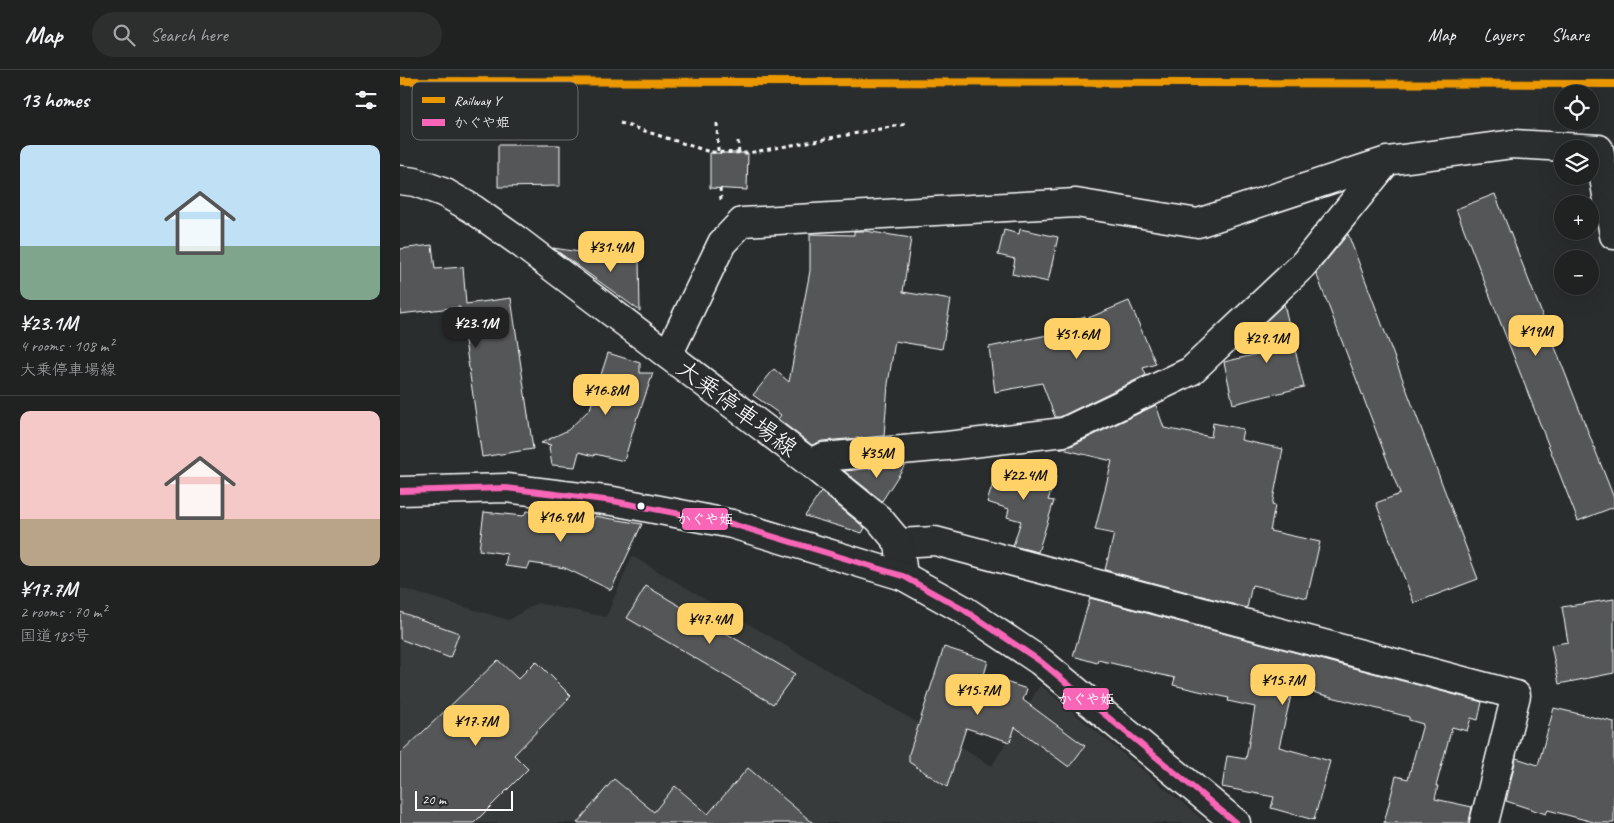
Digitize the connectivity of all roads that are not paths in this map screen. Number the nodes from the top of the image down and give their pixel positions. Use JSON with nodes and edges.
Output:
{"nodes":[{"id":1,"x":1608,"y":148,"type":"edge"},
{"id":2,"x":1387,"y":161,"type":"junction"},
{"id":3,"x":400,"y":180,"type":"edge"},
{"id":4,"x":1614,"y":235,"type":"edge"},
{"id":5,"x":668,"y":355,"type":"junction"},
{"id":6,"x":810,"y":463,"type":"junction"},
{"id":7,"x":400,"y":491,"type":"edge"},
{"id":8,"x":899,"y":543,"type":"junction"},
{"id":9,"x":903,"y":576,"type":"junction"},
{"id":10,"x":1236,"y":823,"type":"edge"},
{"id":11,"x":1484,"y":823,"type":"edge"}],
"edges":[{"from":1,"to":2,"type":"main road"},
{"from":1,"to":4,"type":"main road"},
{"from":2,"to":5,"type":"main road"},
{"from":2,"to":6,"type":"main road"},
{"from":3,"to":5,"type":"main road","name":"大乗停車場線"},
{"from":5,"to":6,"type":"main road","name":"大乗停車場線"},
{"from":6,"to":8,"type":"main road","name":"大乗停車場線"},
{"from":7,"to":9,"type":"main road"},
{"from":8,"to":9,"type":"main road"},
{"from":8,"to":11,"type":"main road"},
{"from":9,"to":10,"type":"main road"}]}
